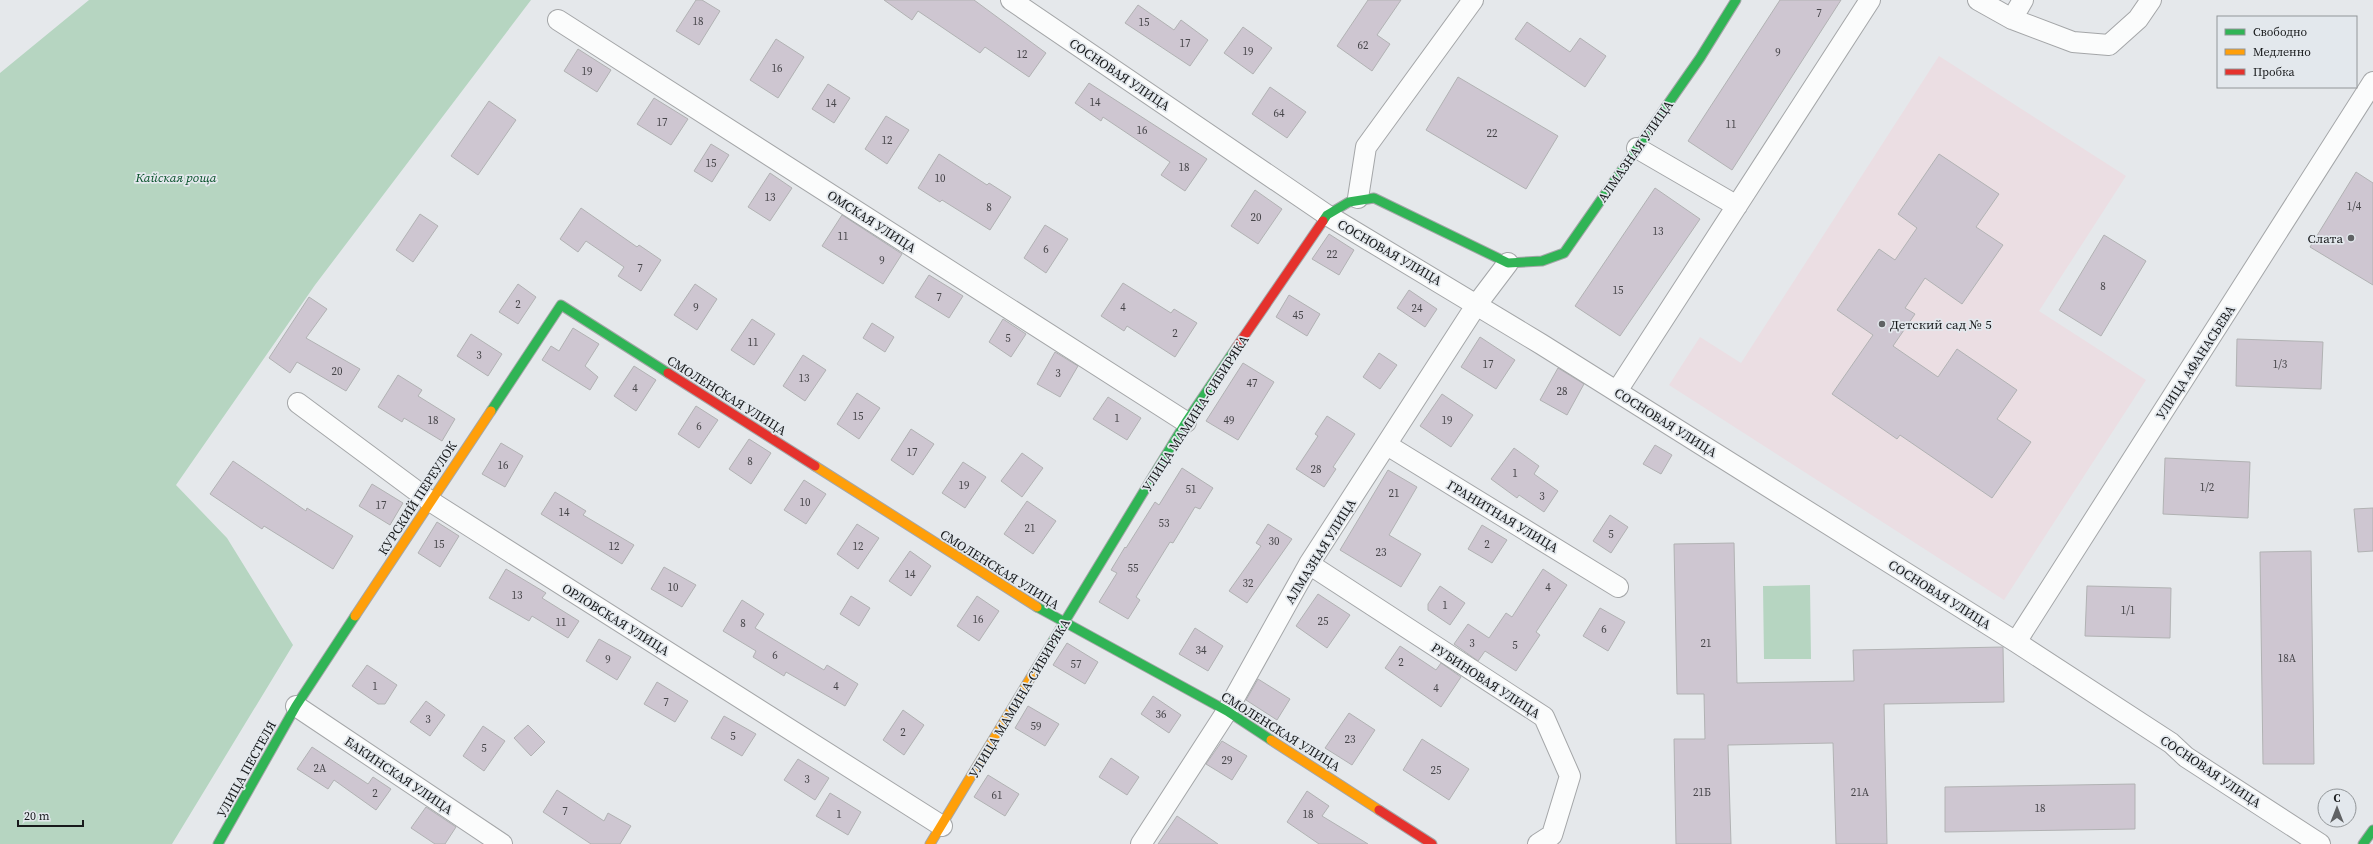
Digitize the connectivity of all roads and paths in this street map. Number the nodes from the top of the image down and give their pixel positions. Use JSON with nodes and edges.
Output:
{"nodes":[{"id":1,"x":1011,"y":0,"type":"edge"},
{"id":2,"x":1473,"y":0,"type":"edge"},
{"id":3,"x":1736,"y":0,"type":"edge"},
{"id":4,"x":1870,"y":0,"type":"edge"},
{"id":5,"x":1978,"y":0,"type":"edge"},
{"id":6,"x":2023,"y":0,"type":"edge"},
{"id":7,"x":2151,"y":0,"type":"edge"},
{"id":8,"x":2012,"y":19,"type":"junction"},
{"id":9,"x":558,"y":20,"type":"dead end"},
{"id":10,"x":2373,"y":82,"type":"edge"},
{"id":11,"x":1637,"y":148,"type":"junction"},
{"id":12,"x":1358,"y":198,"type":"junction"},
{"id":13,"x":1737,"y":206,"type":"junction"},
{"id":14,"x":1327,"y":215,"type":"junction"},
{"id":15,"x":1508,"y":262,"type":"junction"},
{"id":16,"x":1477,"y":304,"type":"junction"},
{"id":17,"x":561,"y":305,"type":"joint"},
{"id":18,"x":1617,"y":391,"type":"junction"},
{"id":19,"x":298,"y":403,"type":"dead end"},
{"id":20,"x":1186,"y":422,"type":"junction"},
{"id":21,"x":1387,"y":446,"type":"junction"},
{"id":22,"x":430,"y":501,"type":"junction"},
{"id":23,"x":1309,"y":564,"type":"junction"},
{"id":24,"x":1618,"y":587,"type":"dead end"},
{"id":25,"x":1064,"y":624,"type":"junction"},
{"id":26,"x":2016,"y":642,"type":"junction"},
{"id":27,"x":296,"y":706,"type":"junction"},
{"id":28,"x":1227,"y":711,"type":"junction"},
{"id":29,"x":942,"y":826,"type":"junction"},
{"id":30,"x":218,"y":844,"type":"edge"},
{"id":31,"x":502,"y":844,"type":"edge"},
{"id":32,"x":930,"y":844,"type":"edge"},
{"id":33,"x":1141,"y":844,"type":"edge"},
{"id":34,"x":1432,"y":844,"type":"edge"},
{"id":35,"x":1538,"y":844,"type":"edge"},
{"id":36,"x":2320,"y":844,"type":"edge"}],
"edges":[{"from":1,"to":14,"type":"street","name":"СОСНОВАЯ УЛИЦА"},
{"from":2,"to":12,"type":"street"},
{"from":3,"to":11,"type":"street","name":"АЛМАЗНАЯ УЛИЦА"},
{"from":4,"to":13,"type":"street"},
{"from":5,"to":8,"type":"street"},
{"from":6,"to":8,"type":"street"},
{"from":7,"to":8,"type":"street"},
{"from":9,"to":20,"type":"street","name":"ОМСКАЯ УЛИЦА"},
{"from":10,"to":26,"type":"street","name":"УЛИЦА АФАНАСЬЕВА"},
{"from":11,"to":13,"type":"street"},
{"from":11,"to":15,"type":"street","name":"АЛМАЗНАЯ УЛИЦА"},
{"from":12,"to":14,"type":"street","name":"УЛИЦА МАМИНА-СИБИРЯКА"},
{"from":12,"to":15,"type":"street","name":"АЛМАЗНАЯ УЛИЦА"},
{"from":13,"to":18,"type":"street"},
{"from":14,"to":16,"type":"street","name":"СОСНОВАЯ УЛИЦА"},
{"from":14,"to":20,"type":"street","name":"УЛИЦА МАМИНА-СИБИРЯКА"},
{"from":15,"to":16,"type":"street","name":"АЛМАЗНАЯ УЛИЦА"},
{"from":16,"to":18,"type":"street","name":"СОСНОВАЯ УЛИЦА"},
{"from":16,"to":21,"type":"street","name":"АЛМАЗНАЯ УЛИЦА"},
{"from":17,"to":22,"type":"street","name":"КУРСКИЙ ПЕРЕУЛОК"},
{"from":17,"to":25,"type":"street","name":"СМОЛЕНСКАЯ УЛИЦА"},
{"from":18,"to":26,"type":"street","name":"СОСНОВАЯ УЛИЦА"},
{"from":19,"to":22,"type":"street","name":"ОРЛОВСКАЯ УЛИЦА"},
{"from":20,"to":25,"type":"street","name":"УЛИЦА МАМИНА-СИБИРЯКА"},
{"from":21,"to":23,"type":"street","name":"АЛМАЗНАЯ УЛИЦА"},
{"from":21,"to":24,"type":"street","name":"ГРАНИТНАЯ УЛИЦА"},
{"from":22,"to":27,"type":"street","name":"КУРСКИЙ ПЕРЕУЛОК"},
{"from":22,"to":29,"type":"street","name":"ОРЛОВСКАЯ УЛИЦА"},
{"from":23,"to":28,"type":"street","name":"АЛМАЗНАЯ УЛИЦА"},
{"from":23,"to":35,"type":"street","name":"РУБИНОВАЯ УЛИЦА"},
{"from":25,"to":28,"type":"street","name":"СМОЛЕНСКАЯ УЛИЦА"},
{"from":25,"to":29,"type":"street","name":"УЛИЦА МАМИНА-СИБИРЯКА"},
{"from":26,"to":36,"type":"street","name":"СОСНОВАЯ УЛИЦА"},
{"from":27,"to":30,"type":"street","name":"УЛИЦА ПЕСТЕЛЯ"},
{"from":27,"to":31,"type":"street","name":"БАКИНСКАЯ УЛИЦА"},
{"from":28,"to":33,"type":"street","name":"АЛМАЗНАЯ УЛИЦА"},
{"from":28,"to":34,"type":"street","name":"СМОЛЕНСКАЯ УЛИЦА"},
{"from":29,"to":32,"type":"street","name":"УЛИЦА МАМИНА-СИБИРЯКА"}]}
